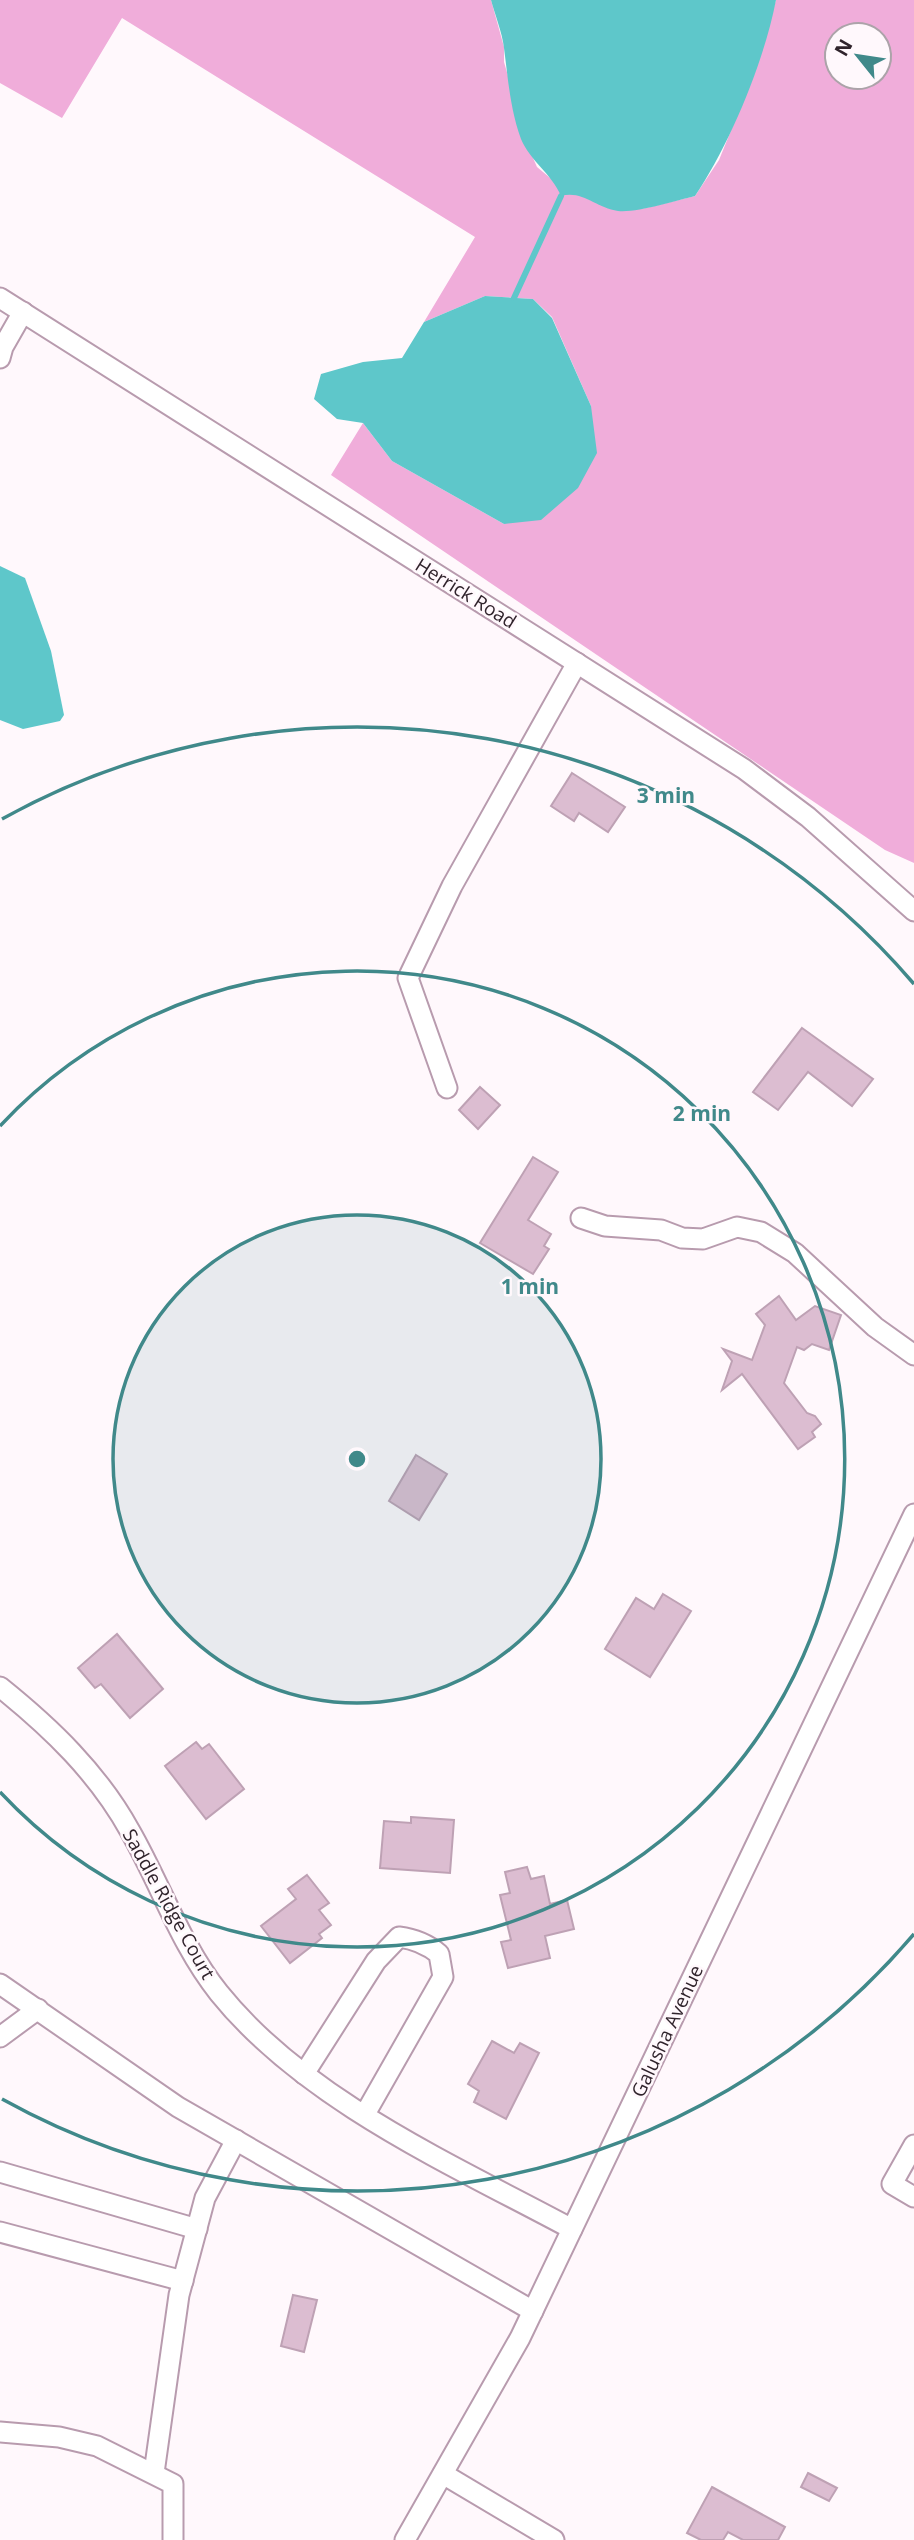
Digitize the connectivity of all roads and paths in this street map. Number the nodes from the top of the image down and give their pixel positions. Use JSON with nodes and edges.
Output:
{"nodes":[{"id":1,"x":0,"y":298,"type":"edge"},
{"id":2,"x":23,"y":312,"type":"junction"},
{"id":3,"x":0,"y":358,"type":"edge"},
{"id":4,"x":577,"y":663,"type":"junction"},
{"id":5,"x":914,"y":911,"type":"edge"},
{"id":6,"x":447,"y":1088,"type":"dead end"},
{"id":7,"x":581,"y":1218,"type":"dead end"},
{"id":8,"x":914,"y":1355,"type":"edge"},
{"id":9,"x":914,"y":1514,"type":"edge"},
{"id":10,"x":0,"y":1686,"type":"edge"},
{"id":11,"x":0,"y":1984,"type":"edge"},
{"id":12,"x":38,"y":2009,"type":"junction"},
{"id":13,"x":0,"y":2037,"type":"edge"},
{"id":14,"x":304,"y":2074,"type":"junction"},
{"id":15,"x":365,"y":2114,"type":"junction"},
{"id":16,"x":236,"y":2140,"type":"junction"},
{"id":17,"x":914,"y":2145,"type":"edge"},
{"id":18,"x":0,"y":2172,"type":"edge"},
{"id":19,"x":914,"y":2197,"type":"edge"},
{"id":20,"x":197,"y":2229,"type":"junction"},
{"id":21,"x":572,"y":2230,"type":"junction"},
{"id":22,"x":0,"y":2232,"type":"edge"},
{"id":23,"x":183,"y":2281,"type":"junction"},
{"id":24,"x":533,"y":2311,"type":"junction"},
{"id":25,"x":0,"y":2432,"type":"edge"},
{"id":26,"x":154,"y":2473,"type":"junction"},
{"id":27,"x":443,"y":2474,"type":"junction"},
{"id":28,"x":173,"y":2540,"type":"edge"},
{"id":29,"x":405,"y":2540,"type":"edge"},
{"id":30,"x":554,"y":2540,"type":"edge"}],
"edges":[{"from":1,"to":2,"type":"street","name":"Herrick Road"},
{"from":2,"to":3,"type":"street"},
{"from":2,"to":4,"type":"street","name":"Herrick Road"},
{"from":4,"to":5,"type":"street","name":"Herrick Road"},
{"from":4,"to":6,"type":"street"},
{"from":7,"to":8,"type":"street"},
{"from":9,"to":21,"type":"street","name":"Galusha Avenue"},
{"from":10,"to":14,"type":"street","name":"Saddle Ridge Court"},
{"from":11,"to":12,"type":"street"},
{"from":12,"to":13,"type":"street"},
{"from":12,"to":16,"type":"street"},
{"from":14,"to":15,"type":"street","name":"Saddle Ridge Court"},
{"from":14,"to":15,"type":"street"},
{"from":15,"to":21,"type":"street","name":"Saddle Ridge Court"},
{"from":16,"to":20,"type":"street"},
{"from":16,"to":24,"type":"street"},
{"from":17,"to":19,"type":"street"},
{"from":18,"to":20,"type":"street"},
{"from":20,"to":23,"type":"street"},
{"from":21,"to":24,"type":"street","name":"Galusha Avenue"},
{"from":22,"to":23,"type":"street"},
{"from":23,"to":26,"type":"street"},
{"from":24,"to":27,"type":"street","name":"Galusha Avenue"},
{"from":25,"to":26,"type":"street"},
{"from":26,"to":28,"type":"street"},
{"from":27,"to":29,"type":"street","name":"Galusha Avenue"},
{"from":27,"to":30,"type":"street"}]}
